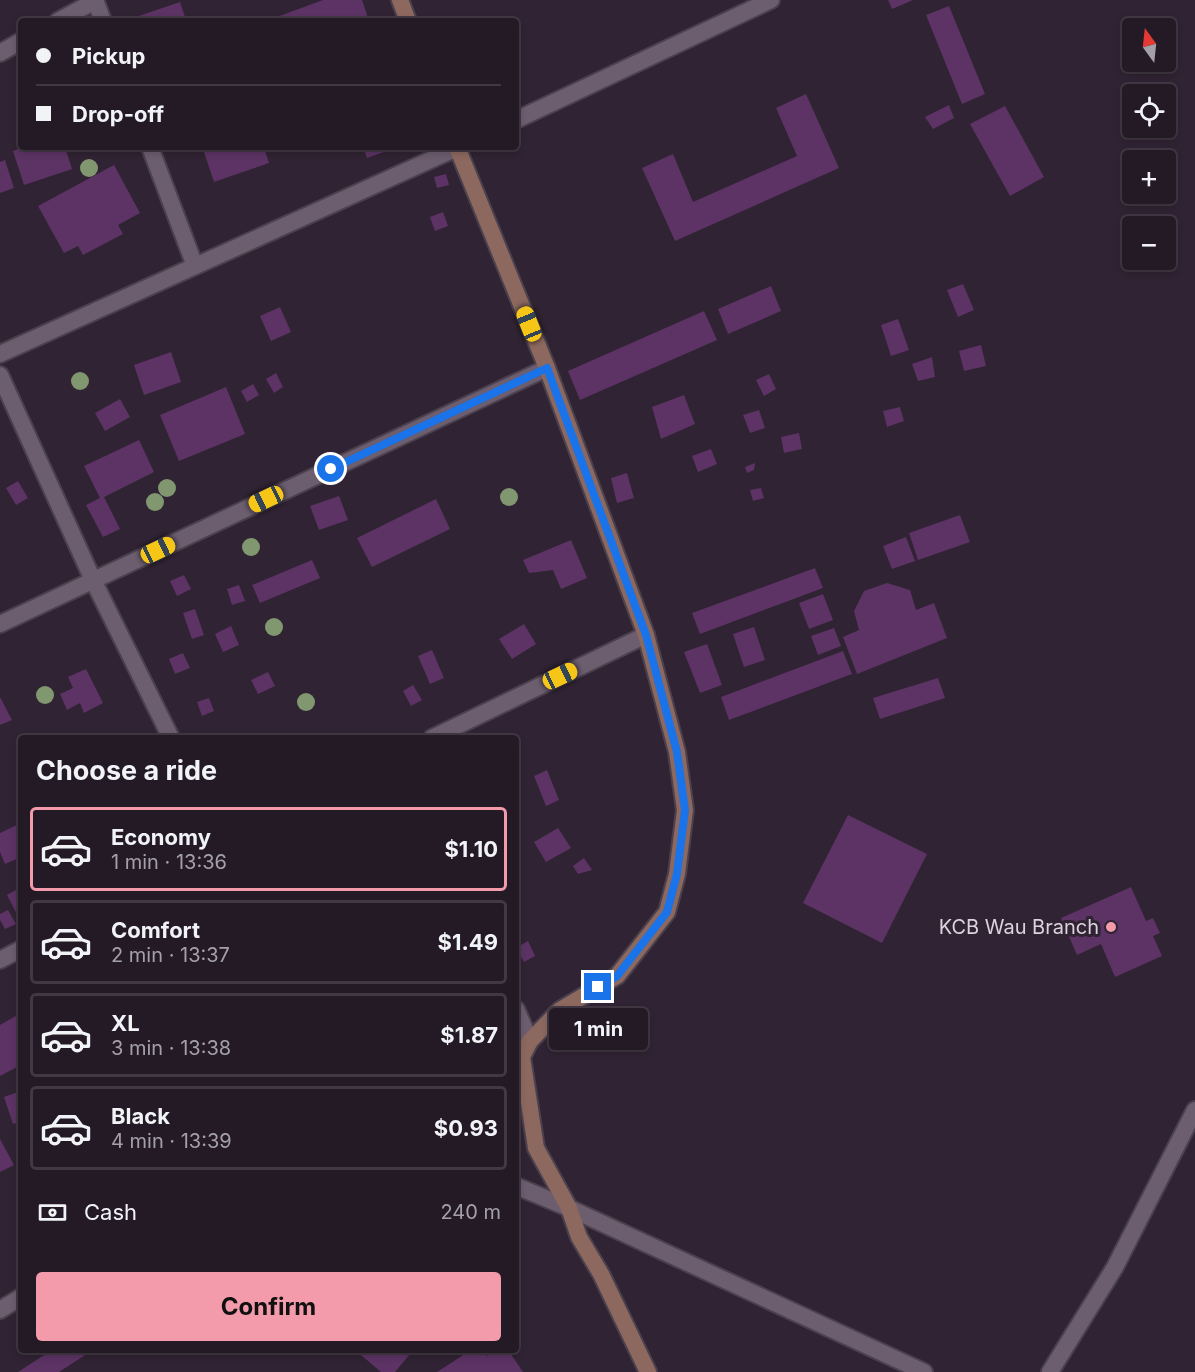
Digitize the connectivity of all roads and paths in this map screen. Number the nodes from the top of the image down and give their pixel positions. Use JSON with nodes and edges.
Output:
{"nodes":[{"id":1,"x":95,"y":0,"type":"edge"},
{"id":2,"x":400,"y":0,"type":"edge"},
{"id":3,"x":771,"y":0,"type":"edge"},
{"id":4,"x":63,"y":18,"type":"edge"},
{"id":5,"x":102,"y":18,"type":"edge"},
{"id":6,"x":407,"y":18,"type":"edge"},
{"id":7,"x":18,"y":43,"type":"edge"},
{"id":8,"x":0,"y":53,"type":"edge"},
{"id":9,"x":519,"y":119,"type":"edge"},
{"id":10,"x":151,"y":150,"type":"edge"},
{"id":11,"x":450,"y":150,"type":"edge"},
{"id":12,"x":458,"y":150,"type":"edge"},
{"id":13,"x":195,"y":266,"type":"junction"},
{"id":14,"x":0,"y":354,"type":"edge"},
{"id":15,"x":547,"y":368,"type":"junction"},
{"id":16,"x":0,"y":375,"type":"edge"},
{"id":17,"x":93,"y":580,"type":"junction"},
{"id":18,"x":0,"y":624,"type":"edge"},
{"id":19,"x":646,"y":635,"type":"junction"},
{"id":20,"x":170,"y":735,"type":"edge"},
{"id":21,"x":438,"y":735,"type":"edge"},
{"id":22,"x":18,"y":951,"type":"edge"},
{"id":23,"x":0,"y":960,"type":"edge"},
{"id":24,"x":519,"y":1016,"type":"edge"},
{"id":25,"x":530,"y":1041,"type":"junction"},
{"id":26,"x":1195,"y":1110,"type":"edge"},
{"id":27,"x":519,"y":1187,"type":"edge"},
{"id":28,"x":569,"y":1208,"type":"junction"},
{"id":29,"x":18,"y":1299,"type":"edge"},
{"id":30,"x":0,"y":1310,"type":"edge"},
{"id":31,"x":648,"y":1372,"type":"edge"},
{"id":32,"x":924,"y":1372,"type":"edge"},
{"id":33,"x":1050,"y":1372,"type":"edge"}],
"edges":[{"from":1,"to":4,"type":"street"},
{"from":1,"to":5,"type":"street"},
{"from":2,"to":6,"type":"main road"},
{"from":3,"to":9,"type":"street"},
{"from":7,"to":8,"type":"street"},
{"from":10,"to":13,"type":"street"},
{"from":11,"to":13,"type":"street"},
{"from":12,"to":15,"type":"main road"},
{"from":13,"to":14,"type":"street"},
{"from":15,"to":17,"type":"street"},
{"from":15,"to":19,"type":"main road"},
{"from":16,"to":17,"type":"street"},
{"from":17,"to":18,"type":"street"},
{"from":17,"to":20,"type":"street"},
{"from":19,"to":21,"type":"street"},
{"from":19,"to":25,"type":"main road"},
{"from":22,"to":23,"type":"street"},
{"from":24,"to":25,"type":"street"},
{"from":25,"to":28,"type":"main road"},
{"from":26,"to":33,"type":"street"},
{"from":27,"to":28,"type":"street"},
{"from":28,"to":31,"type":"main road"},
{"from":28,"to":32,"type":"street"},
{"from":29,"to":30,"type":"street"}]}
